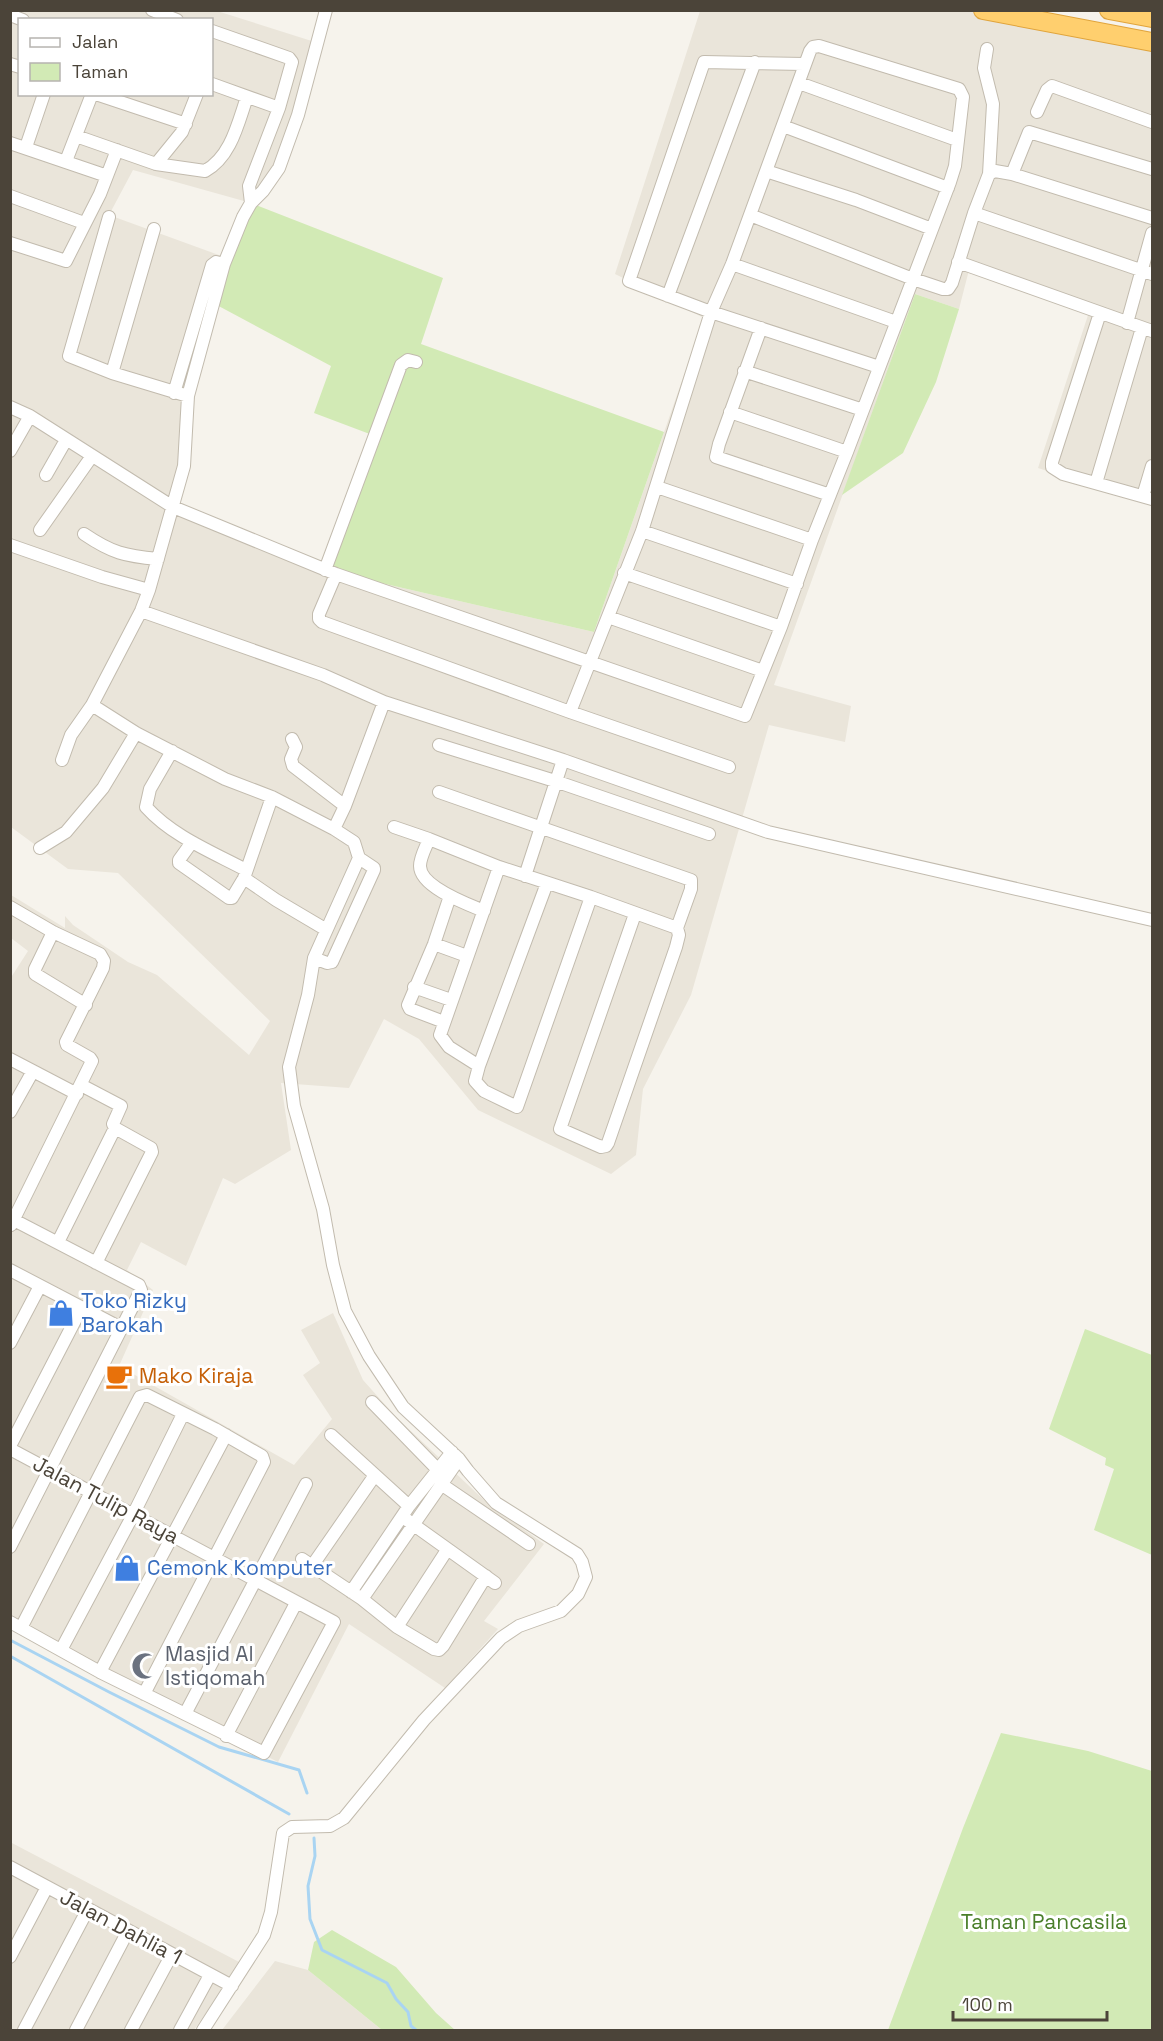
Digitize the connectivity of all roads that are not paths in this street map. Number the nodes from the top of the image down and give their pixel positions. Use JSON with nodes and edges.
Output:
{"nodes":[{"id":1,"x":326,"y":10,"type":"edge"},
{"id":2,"x":983,"y":10,"type":"edge"},
{"id":3,"x":1110,"y":10,"type":"edge"},
{"id":4,"x":1152,"y":18,"type":"edge"},
{"id":5,"x":213,"y":31,"type":"edge"},
{"id":6,"x":1152,"y":42,"type":"edge"},
{"id":7,"x":987,"y":49,"type":"dead end"},
{"id":8,"x":755,"y":62,"type":"junction"},
{"id":9,"x":804,"y":64,"type":"junction"},
{"id":10,"x":799,"y":83,"type":"junction"},
{"id":11,"x":213,"y":84,"type":"edge"},
{"id":12,"x":43,"y":96,"type":"edge"},
{"id":13,"x":93,"y":96,"type":"edge"},
{"id":14,"x":100,"y":96,"type":"edge"},
{"id":15,"x":196,"y":96,"type":"edge"},
{"id":16,"x":247,"y":97,"type":"junction"},
{"id":17,"x":279,"y":108,"type":"junction"},
{"id":18,"x":1037,"y":112,"type":"dead end"},
{"id":19,"x":1152,"y":122,"type":"edge"},
{"id":20,"x":186,"y":124,"type":"junction"},
{"id":21,"x":783,"y":126,"type":"junction"},
{"id":22,"x":76,"y":136,"type":"junction"},
{"id":23,"x":957,"y":140,"type":"junction"},
{"id":24,"x":10,"y":143,"type":"edge"},
{"id":25,"x":26,"y":147,"type":"junction"},
{"id":26,"x":117,"y":150,"type":"junction"},
{"id":27,"x":66,"y":161,"type":"junction"},
{"id":28,"x":156,"y":164,"type":"junction"},
{"id":29,"x":1152,"y":169,"type":"edge"},
{"id":30,"x":766,"y":171,"type":"junction"},
{"id":31,"x":989,"y":174,"type":"junction"},
{"id":32,"x":1012,"y":174,"type":"junction"},
{"id":33,"x":107,"y":176,"type":"junction"},
{"id":34,"x":948,"y":188,"type":"junction"},
{"id":35,"x":10,"y":196,"type":"edge"},
{"id":36,"x":251,"y":203,"type":"junction"},
{"id":37,"x":974,"y":213,"type":"junction"},
{"id":38,"x":750,"y":215,"type":"junction"},
{"id":39,"x":109,"y":218,"type":"dead end"},
{"id":40,"x":1152,"y":218,"type":"edge"},
{"id":41,"x":84,"y":223,"type":"junction"},
{"id":42,"x":932,"y":229,"type":"junction"},
{"id":43,"x":154,"y":230,"type":"dead end"},
{"id":44,"x":1152,"y":233,"type":"edge"},
{"id":45,"x":10,"y":243,"type":"edge"},
{"id":46,"x":958,"y":262,"type":"junction"},
{"id":47,"x":224,"y":264,"type":"junction"},
{"id":48,"x":732,"y":264,"type":"junction"},
{"id":49,"x":1147,"y":272,"type":"edge"},
{"id":50,"x":913,"y":279,"type":"junction"},
{"id":51,"x":668,"y":296,"type":"junction"},
{"id":52,"x":711,"y":312,"type":"junction"},
{"id":53,"x":1100,"y":313,"type":"junction"},
{"id":54,"x":896,"y":322,"type":"junction"},
{"id":55,"x":1127,"y":323,"type":"junction"},
{"id":56,"x":760,"y":328,"type":"junction"},
{"id":57,"x":1147,"y":330,"type":"edge"},
{"id":58,"x":416,"y":362,"type":"dead end"},
{"id":59,"x":879,"y":367,"type":"junction"},
{"id":60,"x":744,"y":371,"type":"junction"},
{"id":61,"x":112,"y":373,"type":"junction"},
{"id":62,"x":174,"y":393,"type":"junction"},
{"id":63,"x":188,"y":396,"type":"junction"},
{"id":64,"x":10,"y":407,"type":"edge"},
{"id":65,"x":863,"y":410,"type":"junction"},
{"id":66,"x":730,"y":412,"type":"junction"},
{"id":67,"x":30,"y":416,"type":"junction"},
{"id":68,"x":66,"y":440,"type":"junction"},
{"id":69,"x":10,"y":451,"type":"edge"},
{"id":70,"x":848,"y":452,"type":"junction"},
{"id":71,"x":92,"y":456,"type":"junction"},
{"id":72,"x":1152,"y":466,"type":"edge"},
{"id":73,"x":46,"y":475,"type":"dead end"},
{"id":74,"x":1096,"y":483,"type":"junction"},
{"id":75,"x":657,"y":488,"type":"junction"},
{"id":76,"x":830,"y":495,"type":"junction"},
{"id":77,"x":1148,"y":498,"type":"edge"},
{"id":78,"x":173,"y":507,"type":"junction"},
{"id":79,"x":40,"y":530,"type":"dead end"},
{"id":80,"x":642,"y":531,"type":"junction"},
{"id":81,"x":84,"y":534,"type":"dead end"},
{"id":82,"x":812,"y":540,"type":"junction"},
{"id":83,"x":10,"y":544,"type":"edge"},
{"id":84,"x":158,"y":559,"type":"junction"},
{"id":85,"x":331,"y":572,"type":"junction"},
{"id":86,"x":624,"y":573,"type":"junction"},
{"id":87,"x":797,"y":584,"type":"junction"},
{"id":88,"x":149,"y":591,"type":"junction"},
{"id":89,"x":141,"y":611,"type":"junction"},
{"id":90,"x":608,"y":617,"type":"junction"},
{"id":91,"x":781,"y":627,"type":"junction"},
{"id":92,"x":590,"y":663,"type":"junction"},
{"id":93,"x":763,"y":671,"type":"junction"},
{"id":94,"x":384,"y":702,"type":"junction"},
{"id":95,"x":92,"y":705,"type":"junction"},
{"id":96,"x":570,"y":712,"type":"junction"},
{"id":97,"x":136,"y":733,"type":"junction"},
{"id":98,"x":292,"y":739,"type":"dead end"},
{"id":99,"x":439,"y":745,"type":"dead end"},
{"id":100,"x":172,"y":751,"type":"junction"},
{"id":101,"x":62,"y":760,"type":"dead end"},
{"id":102,"x":563,"y":760,"type":"junction"},
{"id":103,"x":729,"y":767,"type":"dead end"},
{"id":104,"x":555,"y":781,"type":"junction"},
{"id":105,"x":438,"y":792,"type":"dead end"},
{"id":106,"x":272,"y":797,"type":"junction"},
{"id":107,"x":345,"y":806,"type":"junction"},
{"id":108,"x":394,"y":827,"type":"dead end"},
{"id":109,"x":540,"y":828,"type":"junction"},
{"id":110,"x":334,"y":829,"type":"junction"},
{"id":111,"x":709,"y":834,"type":"dead end"},
{"id":112,"x":429,"y":839,"type":"junction"},
{"id":113,"x":192,"y":842,"type":"junction"},
{"id":114,"x":40,"y":848,"type":"dead end"},
{"id":115,"x":359,"y":858,"type":"junction"},
{"id":116,"x":499,"y":867,"type":"junction"},
{"id":117,"x":245,"y":874,"type":"junction"},
{"id":118,"x":525,"y":876,"type":"junction"},
{"id":119,"x":547,"y":883,"type":"junction"},
{"id":120,"x":450,"y":896,"type":"junction"},
{"id":121,"x":591,"y":897,"type":"junction"},
{"id":122,"x":336,"y":905,"type":"junction"},
{"id":123,"x":10,"y":907,"type":"edge"},
{"id":124,"x":484,"y":911,"type":"junction"},
{"id":125,"x":635,"y":914,"type":"junction"},
{"id":126,"x":355,"y":915,"type":"junction"},
{"id":127,"x":1152,"y":920,"type":"edge"},
{"id":128,"x":677,"y":928,"type":"junction"},
{"id":129,"x":326,"y":929,"type":"junction"},
{"id":130,"x":53,"y":932,"type":"junction"},
{"id":131,"x":434,"y":944,"type":"junction"},
{"id":132,"x":467,"y":956,"type":"junction"},
{"id":133,"x":314,"y":958,"type":"junction"},
{"id":134,"x":414,"y":987,"type":"junction"},
{"id":135,"x":451,"y":1000,"type":"junction"},
{"id":136,"x":86,"y":1005,"type":"junction"},
{"id":137,"x":444,"y":1022,"type":"junction"},
{"id":138,"x":10,"y":1059,"type":"edge"},
{"id":139,"x":479,"y":1066,"type":"junction"},
{"id":140,"x":33,"y":1071,"type":"junction"},
{"id":141,"x":79,"y":1089,"type":"junction"},
{"id":142,"x":11,"y":1112,"type":"edge"},
{"id":143,"x":115,"y":1128,"type":"junction"},
{"id":144,"x":12,"y":1221,"type":"edge"},
{"id":145,"x":58,"y":1242,"type":"junction"},
{"id":146,"x":96,"y":1263,"type":"junction"},
{"id":147,"x":10,"y":1270,"type":"edge"},
{"id":148,"x":40,"y":1286,"type":"junction"},
{"id":149,"x":82,"y":1307,"type":"junction"},
{"id":150,"x":121,"y":1328,"type":"junction"},
{"id":151,"x":10,"y":1343,"type":"edge"},
{"id":152,"x":372,"y":1402,"type":"dead end"},
{"id":153,"x":183,"y":1414,"type":"junction"},
{"id":154,"x":226,"y":1435,"type":"junction"},
{"id":155,"x":331,"y":1435,"type":"dead end"},
{"id":156,"x":10,"y":1448,"type":"edge"},
{"id":157,"x":455,"y":1455,"type":"junction"},
{"id":158,"x":50,"y":1469,"type":"junction"},
{"id":159,"x":437,"y":1469,"type":"junction"},
{"id":160,"x":375,"y":1475,"type":"junction"},
{"id":161,"x":444,"y":1481,"type":"junction"},
{"id":162,"x":306,"y":1484,"type":"dead end"},
{"id":163,"x":93,"y":1491,"type":"junction"},
{"id":164,"x":405,"y":1510,"type":"junction"},
{"id":165,"x":133,"y":1515,"type":"junction"},
{"id":166,"x":412,"y":1525,"type":"junction"},
{"id":167,"x":173,"y":1536,"type":"junction"},
{"id":168,"x":529,"y":1544,"type":"dead end"},
{"id":169,"x":10,"y":1547,"type":"edge"},
{"id":170,"x":447,"y":1550,"type":"junction"},
{"id":171,"x":215,"y":1558,"type":"junction"},
{"id":172,"x":255,"y":1580,"type":"junction"},
{"id":173,"x":356,"y":1595,"type":"junction"},
{"id":174,"x":296,"y":1603,"type":"junction"},
{"id":175,"x":16,"y":1625,"type":"edge"},
{"id":176,"x":397,"y":1627,"type":"junction"},
{"id":177,"x":62,"y":1650,"type":"junction"},
{"id":178,"x":100,"y":1672,"type":"junction"},
{"id":179,"x":144,"y":1694,"type":"junction"},
{"id":180,"x":185,"y":1714,"type":"junction"},
{"id":181,"x":226,"y":1736,"type":"junction"},
{"id":182,"x":10,"y":1867,"type":"edge"},
{"id":183,"x":47,"y":1887,"type":"junction"},
{"id":184,"x":88,"y":1909,"type":"junction"},
{"id":185,"x":128,"y":1931,"type":"junction"},
{"id":186,"x":172,"y":1954,"type":"junction"},
{"id":187,"x":10,"y":1957,"type":"edge"},
{"id":188,"x":210,"y":1975,"type":"junction"},
{"id":189,"x":232,"y":1986,"type":"junction"},
{"id":190,"x":24,"y":2031,"type":"edge"},
{"id":191,"x":76,"y":2031,"type":"edge"},
{"id":192,"x":130,"y":2031,"type":"edge"},
{"id":193,"x":180,"y":2031,"type":"edge"},
{"id":194,"x":203,"y":2031,"type":"edge"}],
"edges":[{"from":1,"to":36,"type":"street"},
{"from":2,"to":6,"type":"highway"},
{"from":3,"to":4,"type":"highway"},
{"from":5,"to":17,"type":"street"},
{"from":7,"to":31,"type":"street"},
{"from":8,"to":9,"type":"street"},
{"from":8,"to":51,"type":"street"},
{"from":8,"to":51,"type":"street"},
{"from":9,"to":10,"type":"street"},
{"from":9,"to":23,"type":"street"},
{"from":10,"to":21,"type":"street"},
{"from":10,"to":23,"type":"street"},
{"from":11,"to":16,"type":"street"},
{"from":12,"to":25,"type":"street"},
{"from":13,"to":22,"type":"street"},
{"from":14,"to":20,"type":"street"},
{"from":15,"to":20,"type":"street"},
{"from":16,"to":17,"type":"street"},
{"from":16,"to":28,"type":"street"},
{"from":17,"to":36,"type":"street"},
{"from":18,"to":19,"type":"street"},
{"from":20,"to":28,"type":"street"},
{"from":21,"to":30,"type":"street"},
{"from":21,"to":34,"type":"street"},
{"from":22,"to":26,"type":"street"},
{"from":22,"to":27,"type":"street"},
{"from":23,"to":34,"type":"street"},
{"from":24,"to":25,"type":"street"},
{"from":25,"to":27,"type":"street"},
{"from":26,"to":28,"type":"street"},
{"from":26,"to":33,"type":"street"},
{"from":27,"to":33,"type":"street"},
{"from":29,"to":32,"type":"street"},
{"from":30,"to":38,"type":"street"},
{"from":30,"to":42,"type":"street"},
{"from":31,"to":32,"type":"street"},
{"from":31,"to":37,"type":"street"},
{"from":32,"to":40,"type":"street"},
{"from":33,"to":41,"type":"street"},
{"from":34,"to":42,"type":"street"},
{"from":35,"to":41,"type":"street"},
{"from":36,"to":47,"type":"street"},
{"from":37,"to":46,"type":"street"},
{"from":37,"to":49,"type":"street"},
{"from":38,"to":48,"type":"street"},
{"from":38,"to":50,"type":"street"},
{"from":39,"to":61,"type":"street"},
{"from":41,"to":45,"type":"street"},
{"from":42,"to":50,"type":"street"},
{"from":43,"to":61,"type":"street"},
{"from":44,"to":49,"type":"street"},
{"from":46,"to":50,"type":"street"},
{"from":46,"to":53,"type":"street"},
{"from":47,"to":62,"type":"street"},
{"from":47,"to":63,"type":"street"},
{"from":48,"to":52,"type":"street"},
{"from":48,"to":54,"type":"street"},
{"from":49,"to":55,"type":"street"},
{"from":50,"to":54,"type":"street"},
{"from":51,"to":52,"type":"street"},
{"from":52,"to":56,"type":"street"},
{"from":52,"to":75,"type":"street"},
{"from":53,"to":55,"type":"street"},
{"from":53,"to":74,"type":"street"},
{"from":54,"to":59,"type":"street"},
{"from":55,"to":57,"type":"street"},
{"from":56,"to":59,"type":"street"},
{"from":56,"to":60,"type":"street"},
{"from":57,"to":74,"type":"street"},
{"from":58,"to":85,"type":"street"},
{"from":59,"to":65,"type":"street"},
{"from":60,"to":65,"type":"street"},
{"from":60,"to":66,"type":"street"},
{"from":61,"to":62,"type":"street"},
{"from":62,"to":63,"type":"street"},
{"from":63,"to":78,"type":"street"},
{"from":64,"to":67,"type":"street"},
{"from":65,"to":70,"type":"street"},
{"from":66,"to":70,"type":"street"},
{"from":66,"to":76,"type":"street"},
{"from":67,"to":68,"type":"street"},
{"from":67,"to":69,"type":"street"},
{"from":68,"to":71,"type":"street"},
{"from":68,"to":73,"type":"street"},
{"from":70,"to":76,"type":"street"},
{"from":71,"to":78,"type":"street"},
{"from":71,"to":79,"type":"street"},
{"from":72,"to":77,"type":"street"},
{"from":74,"to":77,"type":"street"},
{"from":75,"to":80,"type":"street"},
{"from":75,"to":82,"type":"street"},
{"from":76,"to":82,"type":"street"},
{"from":78,"to":84,"type":"street"},
{"from":78,"to":85,"type":"street"},
{"from":80,"to":86,"type":"street"},
{"from":80,"to":87,"type":"street"},
{"from":81,"to":84,"type":"street"},
{"from":82,"to":87,"type":"street"},
{"from":83,"to":88,"type":"street"},
{"from":84,"to":88,"type":"street"},
{"from":85,"to":92,"type":"street"},
{"from":85,"to":96,"type":"street"},
{"from":86,"to":90,"type":"street"},
{"from":86,"to":91,"type":"street"},
{"from":87,"to":91,"type":"street"},
{"from":88,"to":89,"type":"street"},
{"from":89,"to":94,"type":"street"},
{"from":89,"to":95,"type":"street"},
{"from":90,"to":92,"type":"street"},
{"from":90,"to":93,"type":"street"},
{"from":91,"to":93,"type":"street"},
{"from":92,"to":93,"type":"street"},
{"from":92,"to":96,"type":"street"},
{"from":94,"to":102,"type":"street"},
{"from":94,"to":107,"type":"street"},
{"from":95,"to":97,"type":"street"},
{"from":95,"to":101,"type":"street"},
{"from":96,"to":103,"type":"street"},
{"from":97,"to":100,"type":"street"},
{"from":97,"to":114,"type":"street"},
{"from":98,"to":107,"type":"street"},
{"from":99,"to":104,"type":"street"},
{"from":100,"to":106,"type":"street"},
{"from":100,"to":113,"type":"street"},
{"from":102,"to":104,"type":"street"},
{"from":102,"to":127,"type":"street"},
{"from":104,"to":109,"type":"street"},
{"from":104,"to":111,"type":"street"},
{"from":105,"to":109,"type":"street"},
{"from":106,"to":110,"type":"street"},
{"from":106,"to":117,"type":"street"},
{"from":107,"to":110,"type":"street"},
{"from":108,"to":112,"type":"street"},
{"from":109,"to":118,"type":"street"},
{"from":109,"to":128,"type":"street"},
{"from":110,"to":115,"type":"street"},
{"from":112,"to":116,"type":"street"},
{"from":112,"to":120,"type":"street"},
{"from":113,"to":117,"type":"street"},
{"from":113,"to":117,"type":"street"},
{"from":115,"to":122,"type":"street"},
{"from":115,"to":126,"type":"street"},
{"from":116,"to":118,"type":"street"},
{"from":116,"to":124,"type":"street"},
{"from":117,"to":129,"type":"street"},
{"from":118,"to":119,"type":"street"},
{"from":119,"to":121,"type":"street"},
{"from":119,"to":139,"type":"street"},
{"from":120,"to":124,"type":"street"},
{"from":120,"to":131,"type":"street"},
{"from":121,"to":125,"type":"street"},
{"from":121,"to":139,"type":"street"},
{"from":122,"to":126,"type":"street"},
{"from":122,"to":129,"type":"street"},
{"from":123,"to":130,"type":"street"},
{"from":124,"to":132,"type":"street"},
{"from":125,"to":128,"type":"street"},
{"from":125,"to":128,"type":"street"},
{"from":126,"to":133,"type":"street"},
{"from":129,"to":133,"type":"street"},
{"from":130,"to":136,"type":"street"},
{"from":130,"to":136,"type":"street"},
{"from":131,"to":132,"type":"street"},
{"from":131,"to":134,"type":"street"},
{"from":132,"to":135,"type":"street"},
{"from":133,"to":157,"type":"street"},
{"from":134,"to":135,"type":"street"},
{"from":134,"to":137,"type":"street"},
{"from":135,"to":137,"type":"street"},
{"from":136,"to":141,"type":"street"},
{"from":137,"to":139,"type":"street"},
{"from":138,"to":140,"type":"street"},
{"from":140,"to":141,"type":"street"},
{"from":140,"to":142,"type":"street"},
{"from":141,"to":143,"type":"street"},
{"from":141,"to":144,"type":"street"},
{"from":143,"to":145,"type":"street"},
{"from":143,"to":146,"type":"street"},
{"from":144,"to":145,"type":"street"},
{"from":145,"to":146,"type":"street"},
{"from":146,"to":150,"type":"street"},
{"from":147,"to":148,"type":"street"},
{"from":148,"to":149,"type":"street"},
{"from":148,"to":151,"type":"street"},
{"from":149,"to":150,"type":"street"},
{"from":149,"to":156,"type":"street"},
{"from":150,"to":158,"type":"street"},
{"from":152,"to":159,"type":"street"},
{"from":153,"to":154,"type":"street"},
{"from":153,"to":163,"type":"street"},
{"from":153,"to":165,"type":"street"},
{"from":154,"to":167,"type":"street"},
{"from":154,"to":171,"type":"street"},
{"from":155,"to":160,"type":"street"},
{"from":156,"to":158,"type":"street","name":"Jalan Tulip Raya"},
{"from":157,"to":159,"type":"street"},
{"from":157,"to":161,"type":"street"},
{"from":157,"to":189,"type":"street"},
{"from":158,"to":163,"type":"street","name":"Jalan Tulip Raya"},
{"from":158,"to":169,"type":"street"},
{"from":159,"to":161,"type":"street"},
{"from":159,"to":164,"type":"street"},
{"from":160,"to":164,"type":"street"},
{"from":160,"to":173,"type":"street"},
{"from":161,"to":166,"type":"street"},
{"from":161,"to":168,"type":"street"},
{"from":162,"to":172,"type":"street"},
{"from":163,"to":165,"type":"street","name":"Jalan Tulip Raya"},
{"from":163,"to":175,"type":"street"},
{"from":164,"to":166,"type":"street"},
{"from":164,"to":173,"type":"street"},
{"from":165,"to":167,"type":"street","name":"Jalan Tulip Raya"},
{"from":165,"to":177,"type":"street"},
{"from":166,"to":170,"type":"street"},
{"from":166,"to":173,"type":"street"},
{"from":167,"to":171,"type":"street","name":"Jalan Tulip Raya"},
{"from":167,"to":178,"type":"street"},
{"from":170,"to":176,"type":"street"},
{"from":170,"to":176,"type":"street"},
{"from":171,"to":172,"type":"street","name":"Jalan Tulip Raya"},
{"from":171,"to":179,"type":"street"},
{"from":172,"to":174,"type":"street","name":"Jalan Tulip Raya"},
{"from":172,"to":180,"type":"street"},
{"from":173,"to":176,"type":"street"},
{"from":174,"to":181,"type":"street"},
{"from":174,"to":181,"type":"street","name":"Jalan Tulip Raya"},
{"from":175,"to":177,"type":"street"},
{"from":177,"to":178,"type":"street"},
{"from":178,"to":179,"type":"street"},
{"from":179,"to":180,"type":"street"},
{"from":180,"to":181,"type":"street"},
{"from":182,"to":183,"type":"street","name":"Jalan Dahlia 1"},
{"from":183,"to":184,"type":"street","name":"Jalan Dahlia 1"},
{"from":183,"to":187,"type":"street"},
{"from":184,"to":185,"type":"street","name":"Jalan Dahlia 1"},
{"from":184,"to":190,"type":"street"},
{"from":185,"to":186,"type":"street","name":"Jalan Dahlia 1"},
{"from":185,"to":191,"type":"street"},
{"from":186,"to":188,"type":"street","name":"Jalan Dahlia 1"},
{"from":186,"to":192,"type":"street"},
{"from":188,"to":189,"type":"street","name":"Jalan Dahlia 1"},
{"from":188,"to":193,"type":"street"},
{"from":189,"to":194,"type":"street"}]}
